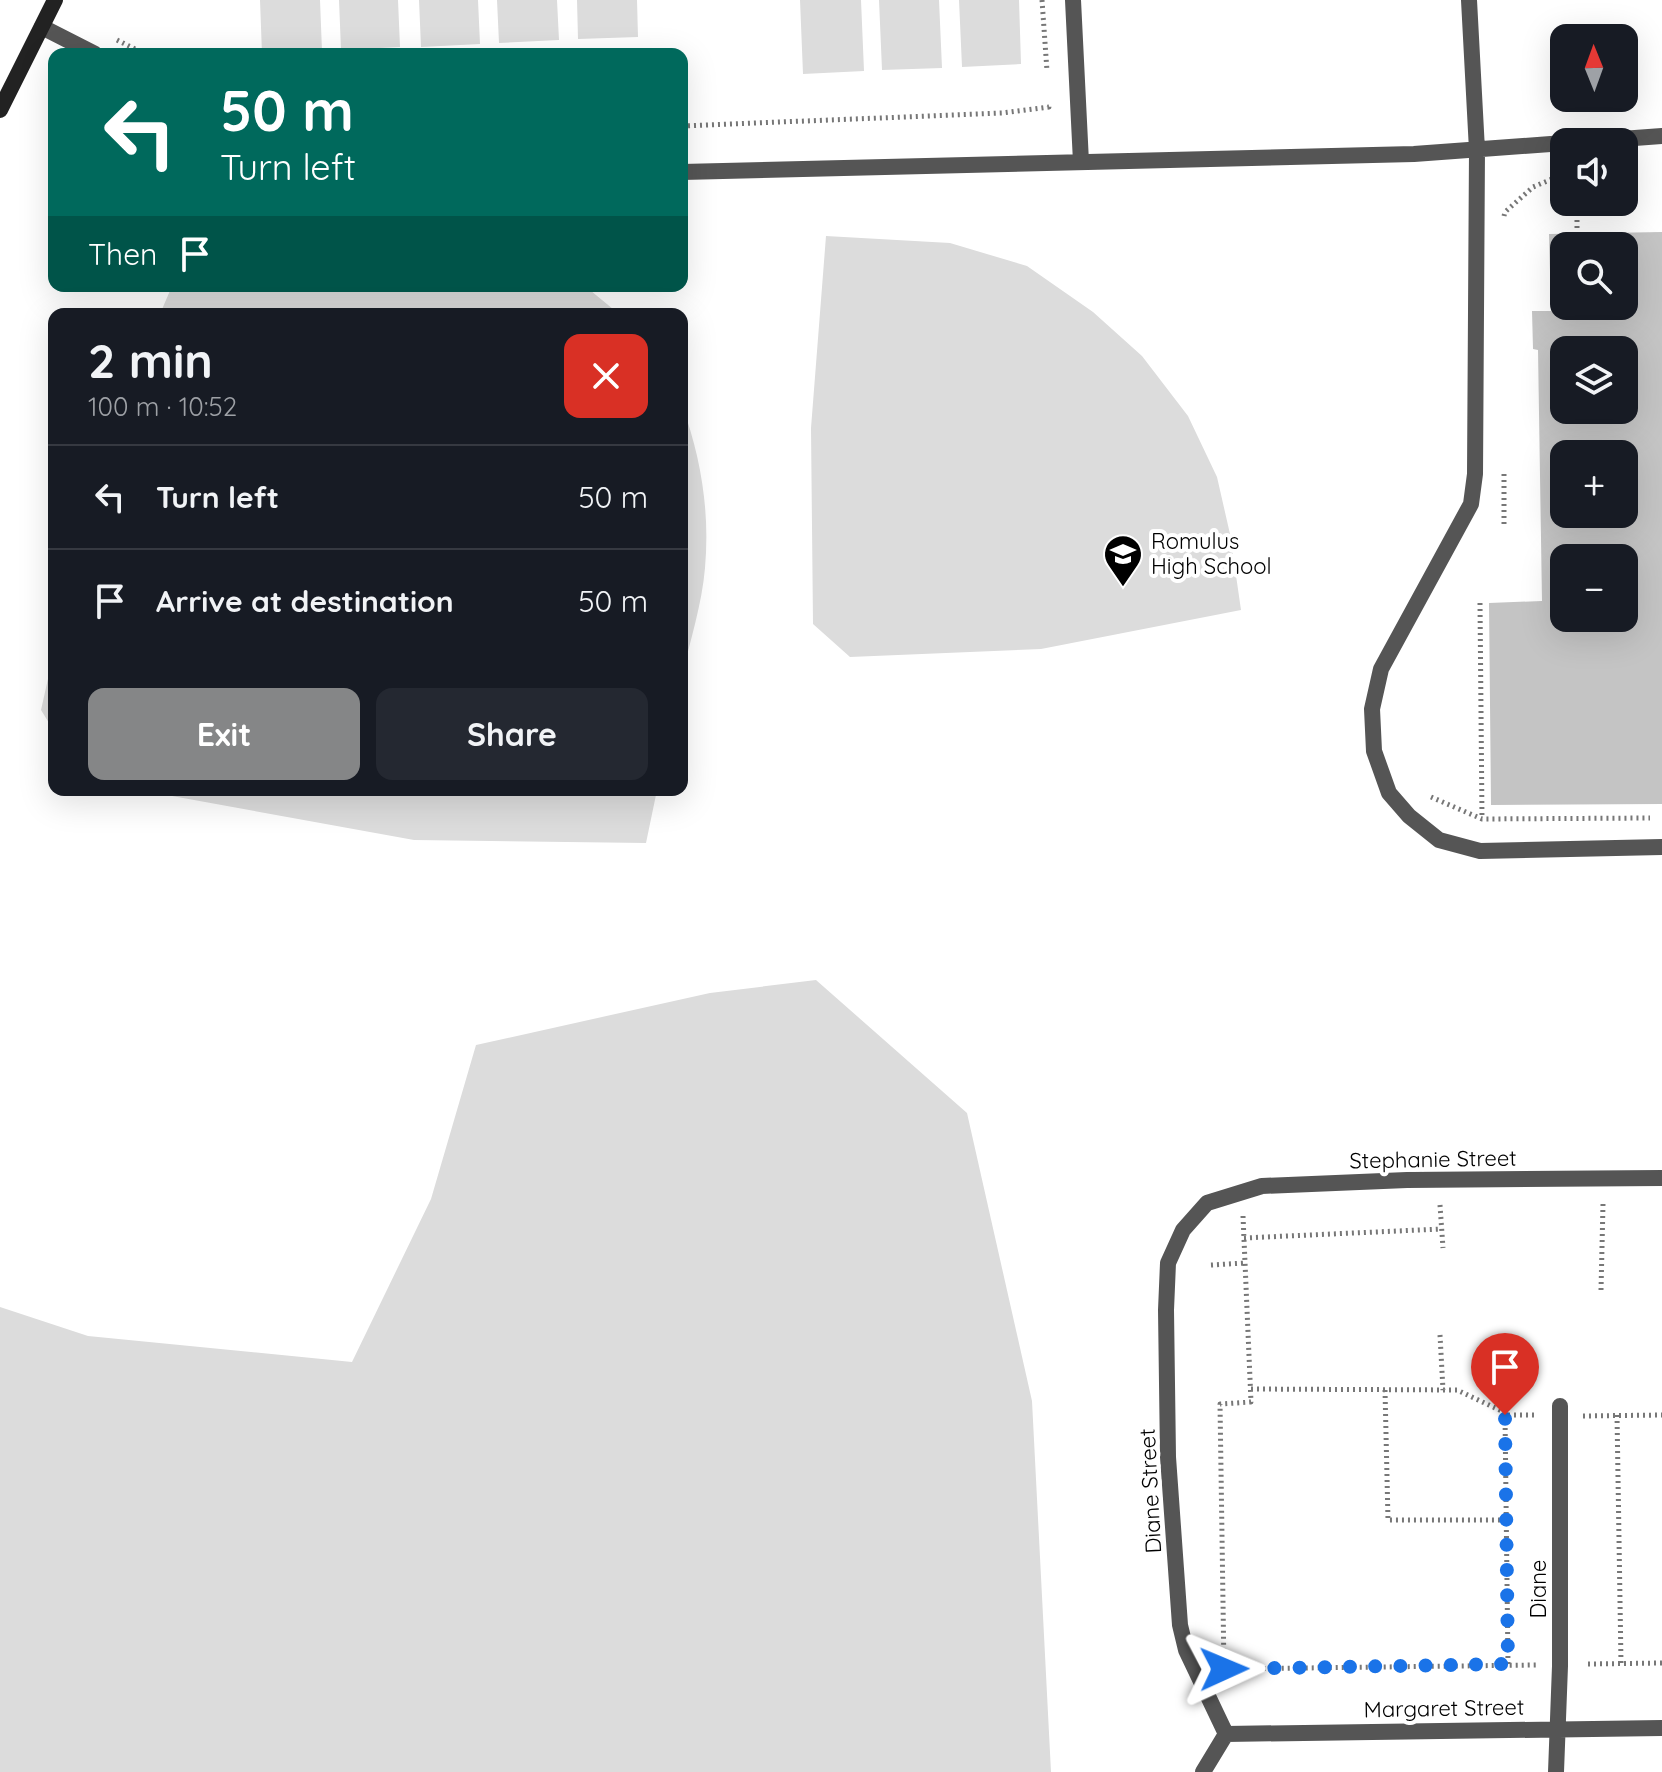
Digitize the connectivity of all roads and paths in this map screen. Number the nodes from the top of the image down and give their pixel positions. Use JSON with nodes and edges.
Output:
{"nodes":[{"id":1,"x":55,"y":0,"type":"edge"},
{"id":2,"x":1042,"y":0,"type":"edge"},
{"id":3,"x":1073,"y":0,"type":"edge"},
{"id":4,"x":1469,"y":0,"type":"edge"},
{"id":5,"x":42,"y":27,"type":"junction"},
{"id":6,"x":83,"y":48,"type":"edge"},
{"id":7,"x":1047,"y":75,"type":"dead end"},
{"id":8,"x":1049,"y":96,"type":"dead end"},
{"id":9,"x":0,"y":110,"type":"edge"},
{"id":10,"x":688,"y":126,"type":"edge"},
{"id":11,"x":1662,"y":136,"type":"edge"},
{"id":12,"x":1638,"y":138,"type":"edge"},
{"id":13,"x":1550,"y":144,"type":"edge"},
{"id":14,"x":1477,"y":150,"type":"junction"},
{"id":15,"x":1081,"y":162,"type":"junction"},
{"id":16,"x":688,"y":172,"type":"edge"},
{"id":17,"x":1550,"y":180,"type":"edge"},
{"id":18,"x":1503,"y":223,"type":"dead end"},
{"id":19,"x":1504,"y":465,"type":"dead end"},
{"id":20,"x":1504,"y":526,"type":"dead end"},
{"id":21,"x":1480,"y":603,"type":"dead end"},
{"id":22,"x":1431,"y":797,"type":"dead end"},
{"id":23,"x":1662,"y":818,"type":"edge"},
{"id":24,"x":1482,"y":819,"type":"junction"},
{"id":25,"x":1662,"y":847,"type":"edge"},
{"id":26,"x":1662,"y":1178,"type":"edge"},
{"id":27,"x":1603,"y":1179,"type":"junction"},
{"id":28,"x":1439,"y":1200,"type":"dead end"},
{"id":29,"x":1207,"y":1203,"type":"joint"},
{"id":30,"x":1242,"y":1208,"type":"dead end"},
{"id":31,"x":1441,"y":1229,"type":"junction"},
{"id":32,"x":1244,"y":1238,"type":"junction"},
{"id":33,"x":1443,"y":1248,"type":"dead end"},
{"id":34,"x":1245,"y":1263,"type":"junction"},
{"id":35,"x":1211,"y":1265,"type":"dead end"},
{"id":36,"x":1601,"y":1290,"type":"dead end"},
{"id":37,"x":1440,"y":1335,"type":"dead end"},
{"id":38,"x":1251,"y":1389,"type":"junction"},
{"id":39,"x":1385,"y":1390,"type":"junction"},
{"id":40,"x":1443,"y":1390,"type":"junction"},
{"id":41,"x":1560,"y":1406,"type":"dead end"},
{"id":42,"x":1617,"y":1415,"type":"dead end"},
{"id":43,"x":1507,"y":1520,"type":"junction"},
{"id":44,"x":1621,"y":1663,"type":"junction"},
{"id":45,"x":1662,"y":1663,"type":"edge"},
{"id":46,"x":1508,"y":1664,"type":"junction"},
{"id":47,"x":1588,"y":1664,"type":"dead end"},
{"id":48,"x":1541,"y":1665,"type":"dead end"},
{"id":49,"x":1557,"y":1728,"type":"junction"},
{"id":50,"x":1662,"y":1728,"type":"edge"},
{"id":51,"x":1226,"y":1734,"type":"junction"},
{"id":52,"x":1203,"y":1772,"type":"edge"},
{"id":53,"x":1556,"y":1772,"type":"edge"}],
"edges":[{"from":1,"to":5,"type":"street"},
{"from":2,"to":7,"type":"path"},
{"from":3,"to":15,"type":"street"},
{"from":4,"to":14,"type":"street"},
{"from":5,"to":6,"type":"street"},
{"from":5,"to":9,"type":"street"},
{"from":8,"to":10,"type":"path"},
{"from":11,"to":12,"type":"street"},
{"from":13,"to":14,"type":"street"},
{"from":14,"to":15,"type":"street"},
{"from":14,"to":25,"type":"street"},
{"from":15,"to":16,"type":"street"},
{"from":17,"to":18,"type":"path"},
{"from":19,"to":20,"type":"path"},
{"from":21,"to":24,"type":"path"},
{"from":22,"to":24,"type":"path"},
{"from":23,"to":24,"type":"path"},
{"from":26,"to":27,"type":"street","name":"Stephanie Street"},
{"from":27,"to":29,"type":"street","name":"Stephanie Street"},
{"from":27,"to":36,"type":"path"},
{"from":28,"to":31,"type":"path"},
{"from":29,"to":51,"type":"street","name":"Diane Street"},
{"from":30,"to":32,"type":"path"},
{"from":31,"to":32,"type":"path"},
{"from":31,"to":33,"type":"path"},
{"from":32,"to":34,"type":"path"},
{"from":34,"to":35,"type":"path"},
{"from":34,"to":38,"type":"path"},
{"from":37,"to":40,"type":"path"},
{"from":38,"to":39,"type":"path"},
{"from":38,"to":46,"type":"path"},
{"from":39,"to":40,"type":"path"},
{"from":39,"to":43,"type":"path"},
{"from":40,"to":43,"type":"path"},
{"from":41,"to":49,"type":"street","name":"Diane"},
{"from":42,"to":44,"type":"path"},
{"from":43,"to":46,"type":"path"},
{"from":44,"to":45,"type":"path"},
{"from":44,"to":47,"type":"path"},
{"from":46,"to":48,"type":"path"},
{"from":49,"to":50,"type":"street","name":"Margaret Street"},
{"from":49,"to":51,"type":"street","name":"Margaret Street"},
{"from":49,"to":53,"type":"street","name":"Diane"},
{"from":51,"to":52,"type":"street"}]}
